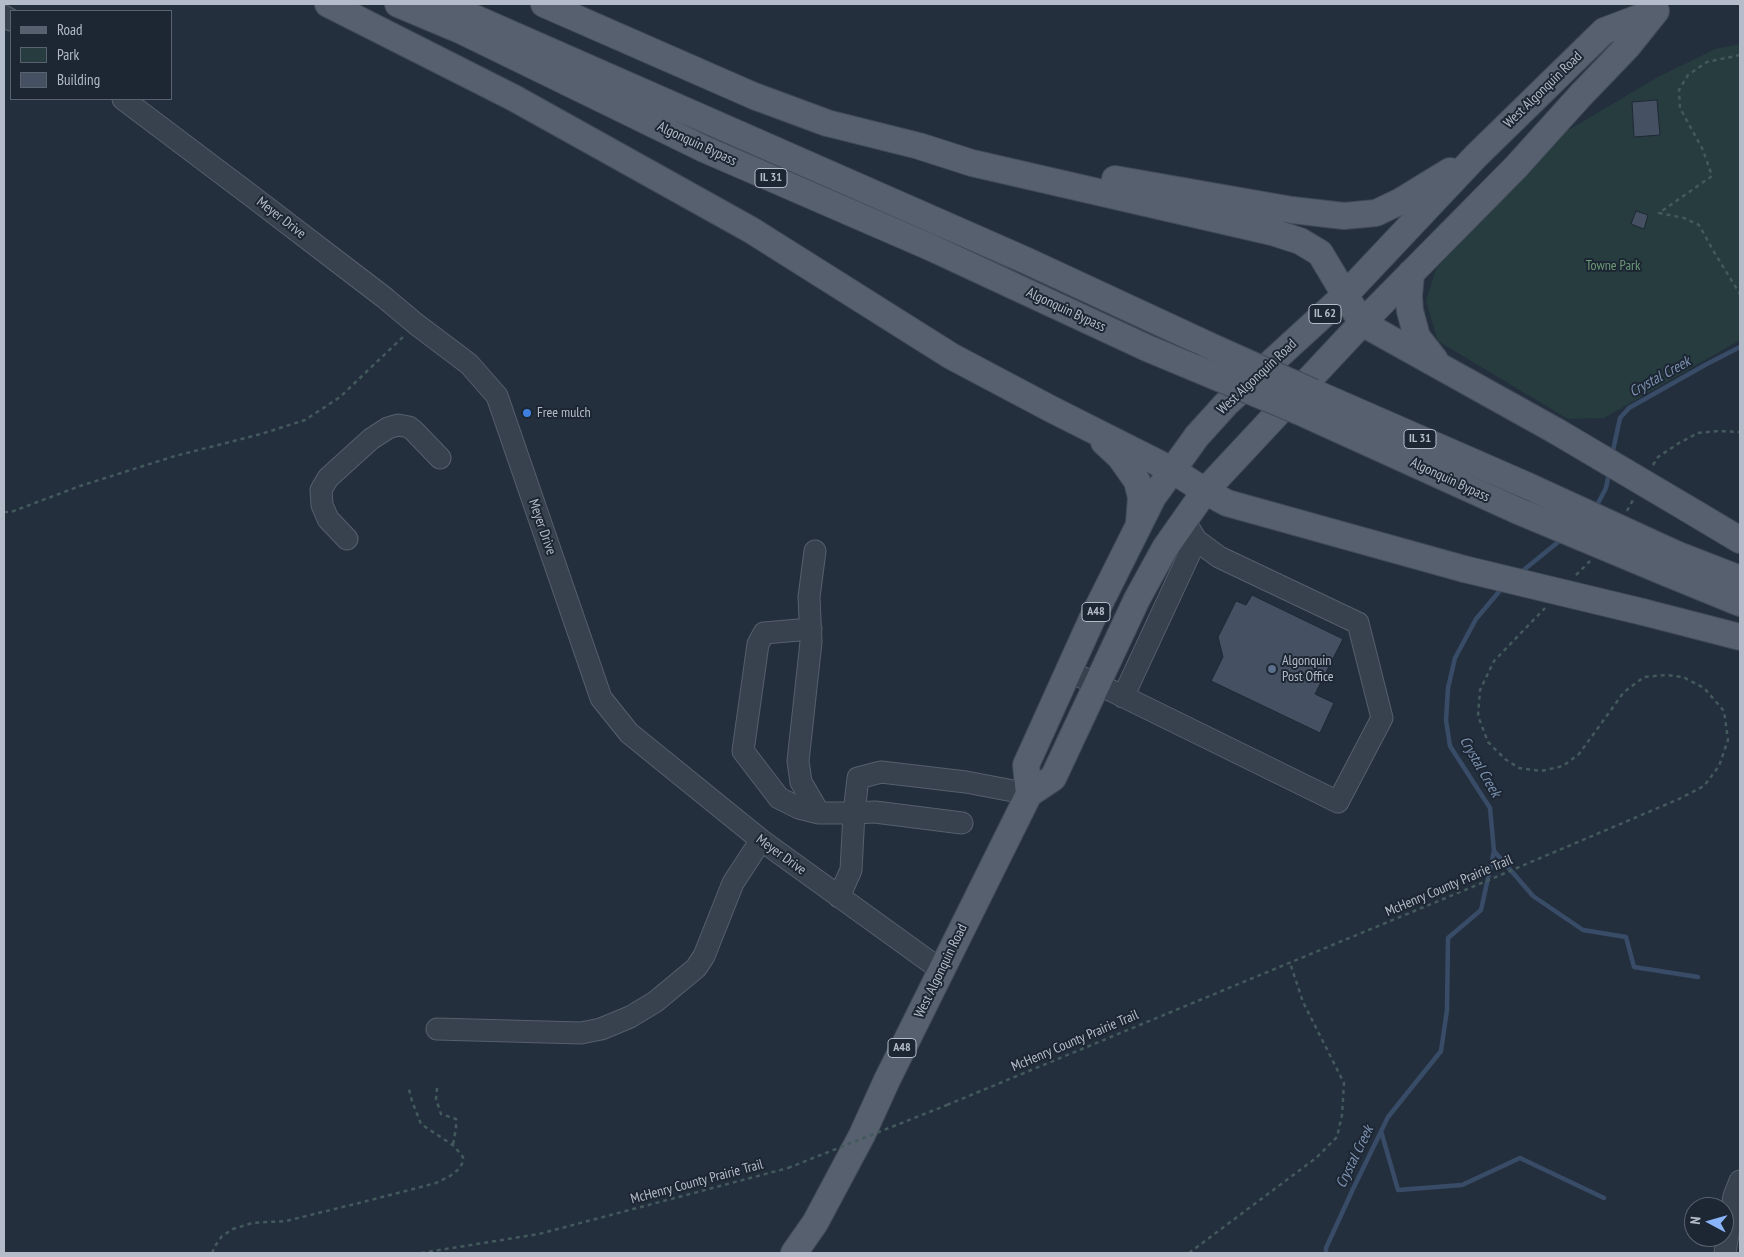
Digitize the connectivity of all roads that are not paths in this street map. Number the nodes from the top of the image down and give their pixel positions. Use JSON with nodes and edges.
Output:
{"nodes":[{"id":1,"x":328,"y":4,"type":"edge"},
{"id":2,"x":398,"y":4,"type":"edge"},
{"id":3,"x":443,"y":4,"type":"edge"},
{"id":4,"x":544,"y":4,"type":"edge"},
{"id":5,"x":1661,"y":8,"type":"edge"},
{"id":6,"x":124,"y":100,"type":"edge"},
{"id":7,"x":918,"y":146,"type":"junction"},
{"id":8,"x":1476,"y":156,"type":"junction"},
{"id":9,"x":1411,"y":274,"type":"junction"},
{"id":10,"x":1345,"y":295,"type":"junction"},
{"id":11,"x":1362,"y":323,"type":"junction"},
{"id":12,"x":1440,"y":366,"type":"junction"},
{"id":13,"x":1306,"y":402,"type":"junction"},
{"id":14,"x":1084,"y":425,"type":"junction"},
{"id":15,"x":440,"y":458,"type":"dead end"},
{"id":16,"x":1172,"y":470,"type":"junction"},
{"id":17,"x":1204,"y":491,"type":"junction"},
{"id":18,"x":1138,"y":527,"type":"junction"},
{"id":19,"x":1190,"y":530,"type":"junction"},
{"id":20,"x":347,"y":539,"type":"dead end"},
{"id":21,"x":1740,"y":540,"type":"edge"},
{"id":22,"x":815,"y":551,"type":"dead end"},
{"id":23,"x":1672,"y":564,"type":"junction"},
{"id":24,"x":1740,"y":579,"type":"edge"},
{"id":25,"x":1740,"y":603,"type":"edge"},
{"id":26,"x":811,"y":629,"type":"junction"},
{"id":27,"x":1740,"y":637,"type":"edge"},
{"id":28,"x":1068,"y":671,"type":"junction"},
{"id":29,"x":1096,"y":684,"type":"junction"},
{"id":30,"x":1123,"y":696,"type":"junction"},
{"id":31,"x":1029,"y":794,"type":"junction"},
{"id":32,"x":819,"y":813,"type":"junction"},
{"id":33,"x":854,"y":813,"type":"junction"},
{"id":34,"x":962,"y":823,"type":"dead end"},
{"id":35,"x":761,"y":840,"type":"junction"},
{"id":36,"x":839,"y":897,"type":"junction"},
{"id":37,"x":941,"y":970,"type":"junction"},
{"id":38,"x":436,"y":1030,"type":"dead end"},
{"id":39,"x":1740,"y":1181,"type":"edge"},
{"id":40,"x":801,"y":1251,"type":"edge"},
{"id":41,"x":1725,"y":1253,"type":"edge"}],
"edges":[{"from":1,"to":14,"type":"main road"},
{"from":2,"to":13,"type":"main road","name":"Algonquin Bypass","number":"IL 31","bridge":true},
{"from":3,"to":13,"type":"main road","name":"Algonquin Bypass","number":"IL 31","bridge":true},
{"from":4,"to":7,"type":"main road"},
{"from":5,"to":8,"type":"main road","name":"West Algonquin Road","number":"IL 62"},
{"from":5,"to":9,"type":"main road","name":"West Algonquin Road","number":"IL 62"},
{"from":6,"to":35,"type":"street","name":"Meyer Drive"},
{"from":7,"to":8,"type":"main road"},
{"from":7,"to":10,"type":"main road"},
{"from":8,"to":10,"type":"main road","name":"West Algonquin Road","number":"IL 62"},
{"from":9,"to":11,"type":"main road","name":"West Algonquin Road","number":"IL 62"},
{"from":9,"to":12,"type":"main road"},
{"from":10,"to":11,"type":"main road"},
{"from":10,"to":16,"type":"main road","name":"West Algonquin Road","number":"IL 62"},
{"from":11,"to":12,"type":"main road"},
{"from":11,"to":17,"type":"main road","name":"West Algonquin Road","number":"IL 62"},
{"from":12,"to":21,"type":"main road","bridge":true},
{"from":13,"to":23,"type":"main road","name":"Algonquin Bypass","number":"IL 31","bridge":true},
{"from":13,"to":23,"type":"main road","name":"Algonquin Bypass","number":"IL 31","bridge":true},
{"from":14,"to":16,"type":"main road"},
{"from":14,"to":18,"type":"main road"},
{"from":15,"to":20,"type":"street"},
{"from":16,"to":17,"type":"main road"},
{"from":16,"to":18,"type":"main road","name":"West Algonquin Road","number":"A48"},
{"from":17,"to":19,"type":"main road","name":"West Algonquin Road","number":"A48"},
{"from":17,"to":27,"type":"main road","bridge":true},
{"from":18,"to":28,"type":"main road","name":"West Algonquin Road","number":"A48"},
{"from":19,"to":29,"type":"main road","name":"West Algonquin Road","number":"A48"},
{"from":19,"to":30,"type":"street"},
{"from":19,"to":30,"type":"street"},
{"from":22,"to":26,"type":"street"},
{"from":23,"to":24,"type":"main road","name":"Algonquin Bypass","number":"IL 31"},
{"from":23,"to":25,"type":"main road","name":"Algonquin Bypass","number":"IL 31"},
{"from":26,"to":32,"type":"street"},
{"from":26,"to":32,"type":"street"},
{"from":28,"to":29,"type":"street"},
{"from":28,"to":31,"type":"main road","name":"West Algonquin Road","number":"A48"},
{"from":29,"to":30,"type":"street"},
{"from":29,"to":31,"type":"main road","name":"West Algonquin Road","number":"A48"},
{"from":31,"to":33,"type":"street"},
{"from":31,"to":37,"type":"main road","name":"West Algonquin Road","number":"A48"},
{"from":32,"to":33,"type":"street"},
{"from":33,"to":34,"type":"street"},
{"from":33,"to":36,"type":"street"},
{"from":35,"to":36,"type":"street","name":"Meyer Drive"},
{"from":35,"to":38,"type":"street"},
{"from":36,"to":37,"type":"street","name":"Meyer Drive"},
{"from":37,"to":40,"type":"main road","name":"West Algonquin Road","number":"A48"},
{"from":39,"to":41,"type":"street"}]}
